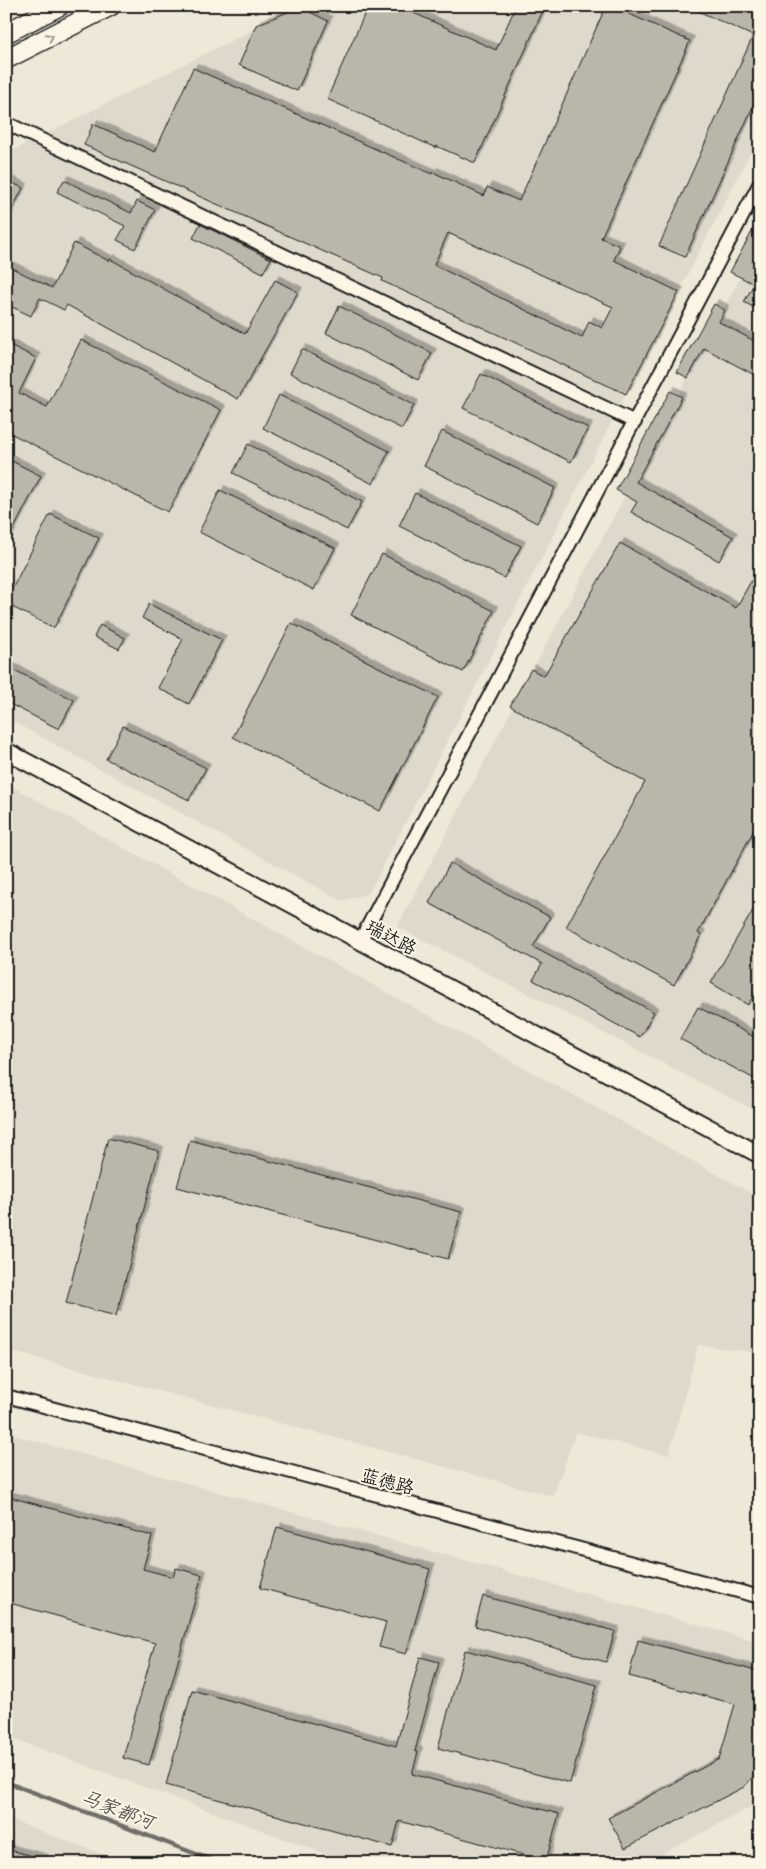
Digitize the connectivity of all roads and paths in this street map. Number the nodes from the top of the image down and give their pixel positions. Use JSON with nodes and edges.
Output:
{"nodes":[{"id":1,"x":59,"y":6,"type":"edge"},
{"id":2,"x":110,"y":6,"type":"edge"},
{"id":3,"x":6,"y":33,"type":"edge"},
{"id":4,"x":6,"y":59,"type":"edge"},
{"id":5,"x":6,"y":124,"type":"edge"},
{"id":6,"x":760,"y":183,"type":"edge"},
{"id":7,"x":635,"y":422,"type":"junction"},
{"id":8,"x":6,"y":752,"type":"edge"},
{"id":9,"x":360,"y":941,"type":"junction"},
{"id":10,"x":760,"y":1155,"type":"edge"},
{"id":11,"x":6,"y":1396,"type":"edge"},
{"id":12,"x":760,"y":1598,"type":"edge"}],
"edges":[{"from":1,"to":3,"type":"main road"},
{"from":4,"to":2,"type":"main road","one_way":true},
{"from":5,"to":7,"type":"street"},
{"from":6,"to":7,"type":"street"},
{"from":7,"to":9,"type":"street"},
{"from":8,"to":9,"type":"street","name":"瑞达路"},
{"from":9,"to":10,"type":"street","name":"瑞达路"},
{"from":11,"to":12,"type":"street","name":"蓝德路"}]}
